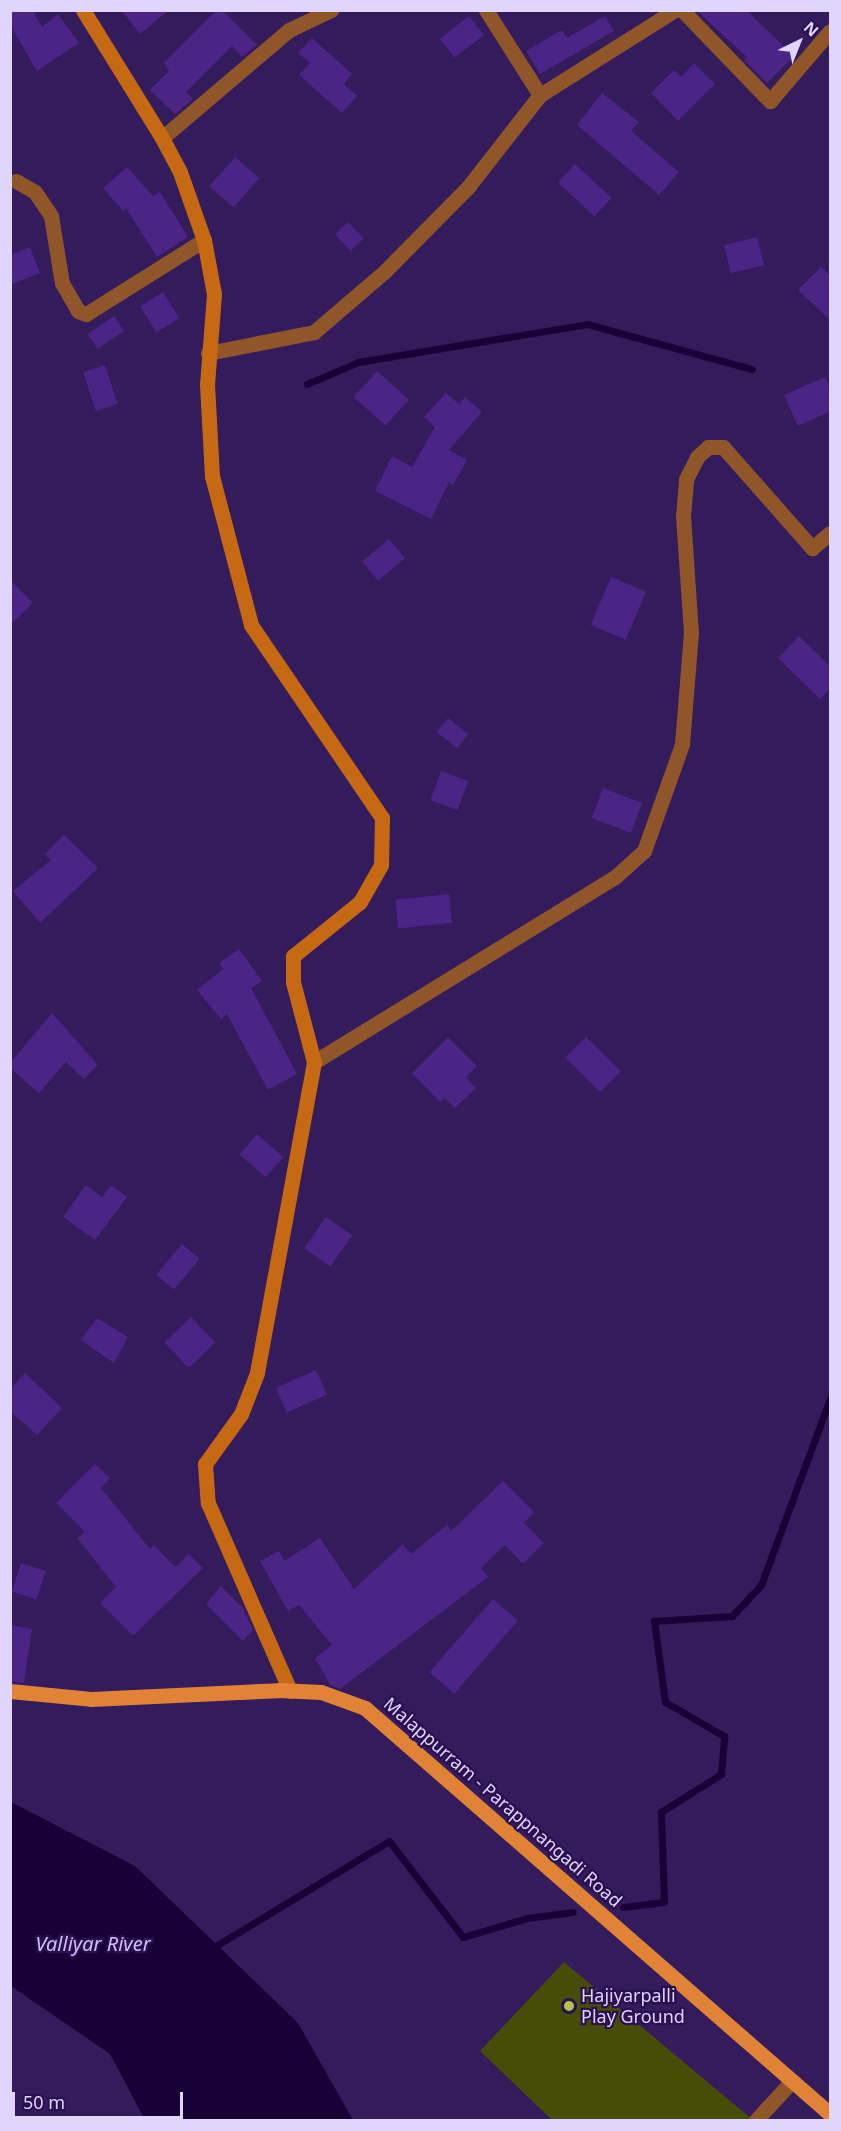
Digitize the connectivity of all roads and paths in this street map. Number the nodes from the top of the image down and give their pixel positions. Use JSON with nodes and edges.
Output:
{"nodes":[{"id":1,"x":83,"y":10,"type":"edge"},
{"id":2,"x":331,"y":10,"type":"edge"},
{"id":3,"x":486,"y":10,"type":"edge"},
{"id":4,"x":675,"y":10,"type":"edge"},
{"id":5,"x":681,"y":10,"type":"edge"},
{"id":6,"x":831,"y":31,"type":"edge"},
{"id":7,"x":540,"y":95,"type":"junction"},
{"id":8,"x":162,"y":138,"type":"junction"},
{"id":9,"x":16,"y":181,"type":"dead end"},
{"id":10,"x":204,"y":240,"type":"junction"},
{"id":11,"x":208,"y":353,"type":"junction"},
{"id":12,"x":831,"y":533,"type":"edge"},
{"id":13,"x":314,"y":1062,"type":"junction"},
{"id":14,"x":10,"y":1691,"type":"edge"},
{"id":15,"x":290,"y":1691,"type":"junction"},
{"id":16,"x":792,"y":2080,"type":"junction"},
{"id":17,"x":831,"y":2114,"type":"edge"},
{"id":18,"x":756,"y":2121,"type":"edge"}],
"edges":[{"from":1,"to":8,"type":"main road"},
{"from":2,"to":8,"type":"street"},
{"from":3,"to":7,"type":"street"},
{"from":4,"to":7,"type":"street"},
{"from":5,"to":6,"type":"street"},
{"from":7,"to":11,"type":"street"},
{"from":8,"to":10,"type":"main road"},
{"from":9,"to":10,"type":"street"},
{"from":10,"to":11,"type":"main road"},
{"from":11,"to":13,"type":"main road"},
{"from":12,"to":13,"type":"street"},
{"from":13,"to":15,"type":"main road"},
{"from":14,"to":15,"type":"main road","name":"Malappurram - Parappnangadi Road"},
{"from":15,"to":16,"type":"main road","name":"Malappurram - Parappnangadi Road"},
{"from":16,"to":17,"type":"main road","name":"Malappurram - Parappnangadi Road"},
{"from":16,"to":18,"type":"street"}]}
